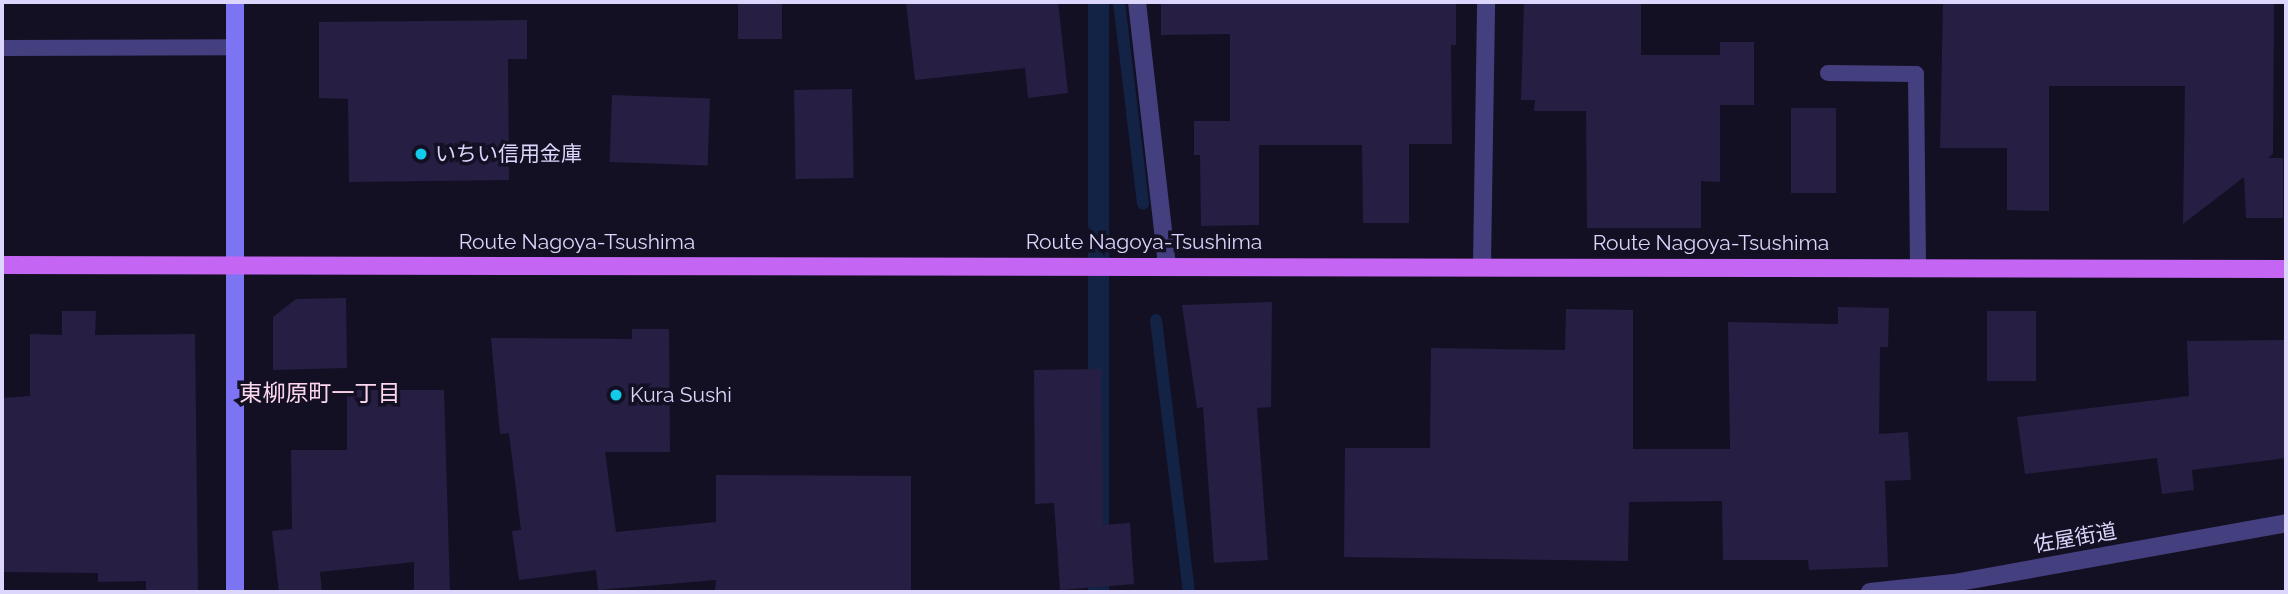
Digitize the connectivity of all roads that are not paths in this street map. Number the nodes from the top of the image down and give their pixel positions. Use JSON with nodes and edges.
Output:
{"nodes":[{"id":1,"x":236,"y":2,"type":"edge"},
{"id":2,"x":1137,"y":2,"type":"edge"},
{"id":3,"x":1486,"y":2,"type":"edge"},
{"id":4,"x":235,"y":47,"type":"junction"},
{"id":5,"x":2,"y":48,"type":"edge"},
{"id":6,"x":1828,"y":73,"type":"dead end"},
{"id":7,"x":1482,"y":264,"type":"junction"},
{"id":8,"x":2,"y":265,"type":"edge"},
{"id":9,"x":235,"y":265,"type":"junction"},
{"id":10,"x":1164,"y":265,"type":"junction"},
{"id":11,"x":1918,"y":267,"type":"junction"},
{"id":12,"x":2286,"y":268,"type":"edge"},
{"id":13,"x":2286,"y":523,"type":"edge"},
{"id":14,"x":235,"y":592,"type":"edge"},
{"id":15,"x":1870,"y":592,"type":"edge"}],
"edges":[{"from":1,"to":4,"type":"street"},
{"from":2,"to":10,"type":"street"},
{"from":3,"to":7,"type":"street"},
{"from":4,"to":5,"type":"lane"},
{"from":4,"to":9,"type":"street"},
{"from":6,"to":11,"type":"lane"},
{"from":7,"to":10,"type":"main road","name":"Route Nagoya-Tsushima"},
{"from":7,"to":11,"type":"main road","name":"Route Nagoya-Tsushima"},
{"from":8,"to":9,"type":"main road","name":"Route Nagoya-Tsushima"},
{"from":9,"to":10,"type":"main road","name":"Route Nagoya-Tsushima"},
{"from":9,"to":14,"type":"street"},
{"from":11,"to":12,"type":"main road","name":"Route Nagoya-Tsushima"},
{"from":13,"to":15,"type":"street","name":"佐屋街道"}]}
